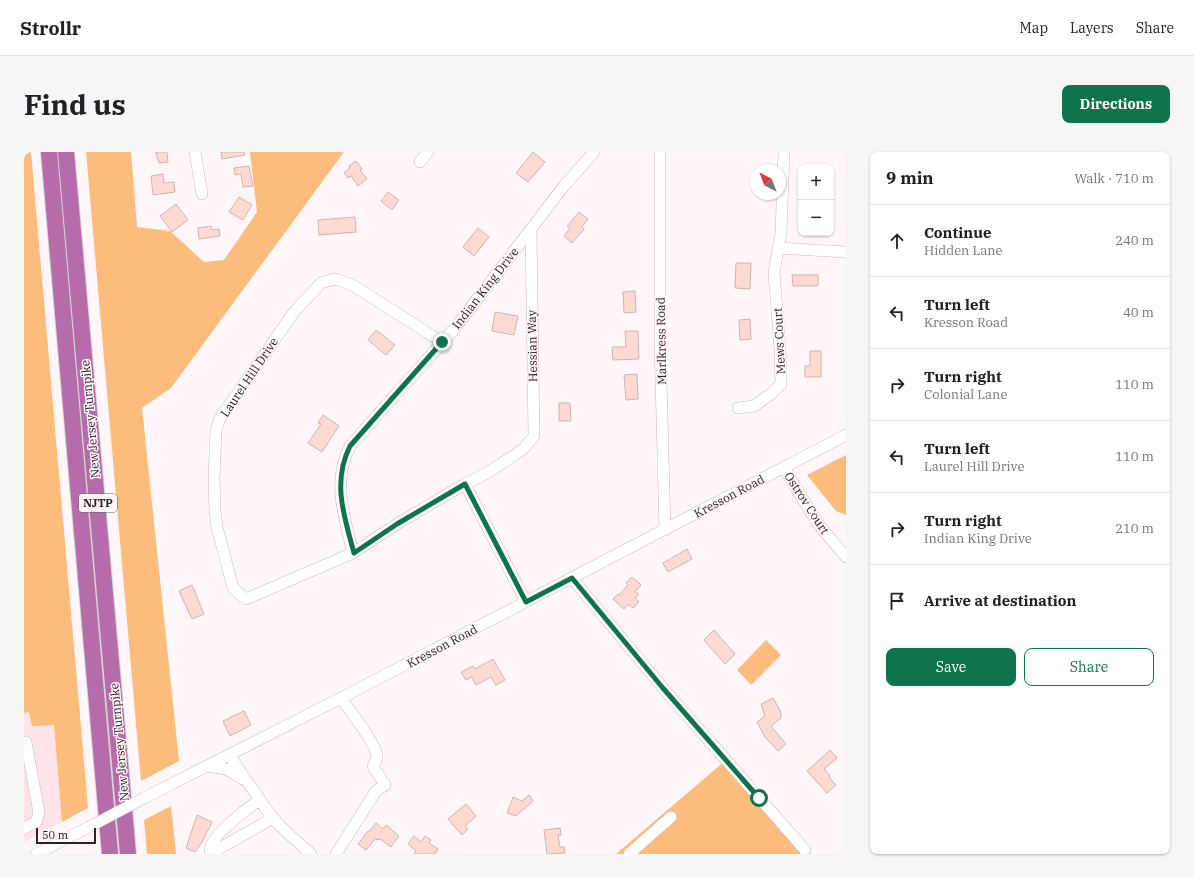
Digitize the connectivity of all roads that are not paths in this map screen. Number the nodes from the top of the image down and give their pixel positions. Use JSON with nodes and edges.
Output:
{"nodes":[{"id":1,"x":49,"y":152,"type":"edge"},
{"id":2,"x":66,"y":152,"type":"edge"},
{"id":3,"x":195,"y":152,"type":"edge"},
{"id":4,"x":428,"y":152,"type":"edge"},
{"id":5,"x":594,"y":152,"type":"edge"},
{"id":6,"x":660,"y":152,"type":"edge"},
{"id":7,"x":784,"y":152,"type":"edge"},
{"id":8,"x":420,"y":162,"type":"dead end"},
{"id":9,"x":202,"y":194,"type":"dead end"},
{"id":10,"x":531,"y":229,"type":"junction"},
{"id":11,"x":778,"y":248,"type":"junction"},
{"id":12,"x":846,"y":252,"type":"edge"},
{"id":13,"x":442,"y":342,"type":"junction"},
{"id":14,"x":738,"y":408,"type":"dead end"},
{"id":15,"x":846,"y":435,"type":"edge"},
{"id":16,"x":515,"y":455,"type":"joint"},
{"id":17,"x":784,"y":468,"type":"junction"},
{"id":18,"x":465,"y":484,"type":"junction"},
{"id":19,"x":665,"y":530,"type":"junction"},
{"id":20,"x":354,"y":553,"type":"junction"},
{"id":21,"x":846,"y":557,"type":"edge"},
{"id":22,"x":572,"y":578,"type":"junction"},
{"id":23,"x":526,"y":602,"type":"junction"},
{"id":24,"x":341,"y":698,"type":"junction"},
{"id":25,"x":26,"y":742,"type":"dead end"},
{"id":26,"x":229,"y":755,"type":"junction"},
{"id":27,"x":207,"y":766,"type":"junction"},
{"id":28,"x":247,"y":781,"type":"junction"},
{"id":29,"x":259,"y":800,"type":"junction"},
{"id":30,"x":672,"y":817,"type":"dead end"},
{"id":31,"x":273,"y":818,"type":"junction"},
{"id":32,"x":24,"y":828,"type":"edge"},
{"id":33,"x":805,"y":850,"type":"dead end"},
{"id":34,"x":36,"y":854,"type":"edge"},
{"id":35,"x":110,"y":854,"type":"edge"},
{"id":36,"x":128,"y":854,"type":"edge"},
{"id":37,"x":311,"y":854,"type":"edge"},
{"id":38,"x":336,"y":854,"type":"edge"},
{"id":39,"x":629,"y":854,"type":"edge"}],
"edges":[{"from":1,"to":35,"type":"highway","name":"New Jersey Turnpike","number":"NJTP"},
{"from":2,"to":36,"type":"highway","name":"New Jersey Turnpike","number":"NJTP"},
{"from":3,"to":9,"type":"street"},
{"from":4,"to":8,"type":"street"},
{"from":5,"to":10,"type":"street","name":"Indian King Drive"},
{"from":6,"to":19,"type":"street","name":"Marlkress Road"},
{"from":7,"to":11,"type":"street"},
{"from":10,"to":13,"type":"street","name":"Indian King Drive"},
{"from":10,"to":16,"type":"street","name":"Hessian Way"},
{"from":11,"to":12,"type":"street"},
{"from":11,"to":14,"type":"street","name":"Mews Court"},
{"from":13,"to":20,"type":"street","name":"Indian King Drive"},
{"from":13,"to":20,"type":"street","name":"Laurel Hill Drive"},
{"from":15,"to":17,"type":"street","name":"Kresson Road"},
{"from":16,"to":18,"type":"street","name":"Laurel Hill Drive"},
{"from":17,"to":19,"type":"street","name":"Kresson Road"},
{"from":17,"to":21,"type":"street","name":"Ostrov Court"},
{"from":18,"to":20,"type":"street","name":"Laurel Hill Drive"},
{"from":18,"to":23,"type":"street"},
{"from":19,"to":22,"type":"street","name":"Kresson Road"},
{"from":22,"to":23,"type":"street","name":"Kresson Road"},
{"from":22,"to":33,"type":"street"},
{"from":23,"to":24,"type":"street","name":"Kresson Road"},
{"from":24,"to":26,"type":"street","name":"Kresson Road"},
{"from":24,"to":38,"type":"street"},
{"from":25,"to":32,"type":"street"},
{"from":26,"to":27,"type":"street","name":"Kresson Road"},
{"from":26,"to":28,"type":"street"},
{"from":27,"to":28,"type":"street"},
{"from":27,"to":34,"type":"street","name":"Kresson Road","bridge":true},
{"from":28,"to":29,"type":"street"},
{"from":29,"to":31,"type":"street"},
{"from":29,"to":31,"type":"street"},
{"from":30,"to":39,"type":"street"},
{"from":31,"to":37,"type":"street"}]}
